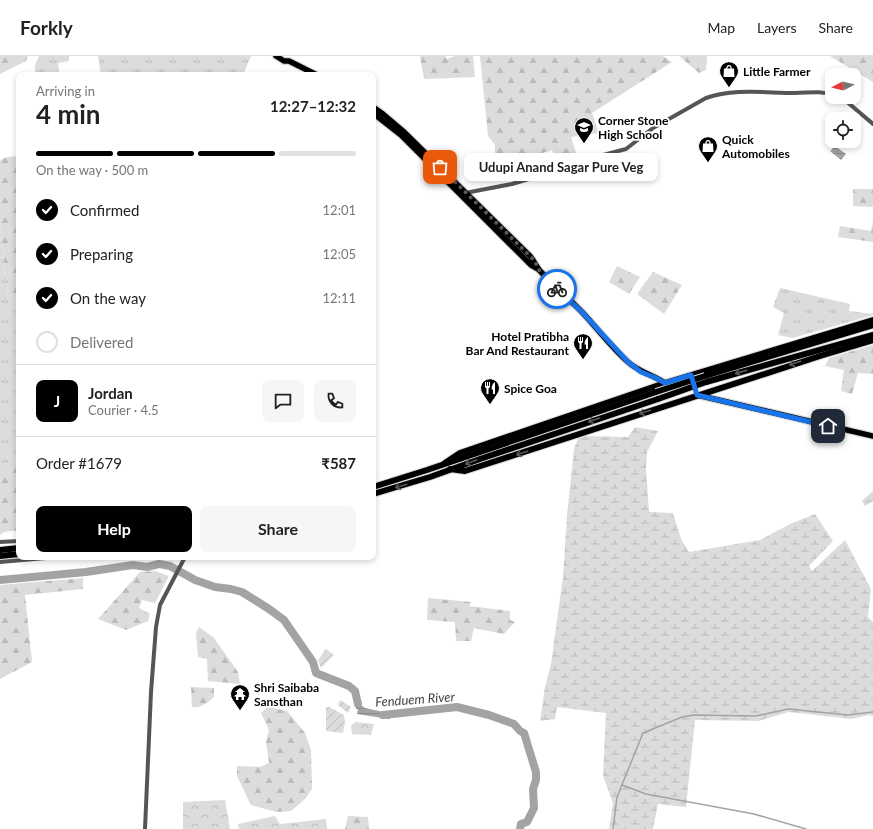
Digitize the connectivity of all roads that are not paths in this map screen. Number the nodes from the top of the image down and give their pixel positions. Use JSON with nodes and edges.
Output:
{"nodes":[{"id":1,"x":276,"y":56,"type":"edge"},
{"id":2,"x":287,"y":58,"type":"edge"},
{"id":3,"x":312,"y":72,"type":"edge"},
{"id":4,"x":825,"y":92,"type":"edge"},
{"id":5,"x":850,"y":104,"type":"edge"},
{"id":6,"x":376,"y":109,"type":"edge"},
{"id":7,"x":376,"y":116,"type":"edge"},
{"id":8,"x":873,"y":124,"type":"edge"},
{"id":9,"x":464,"y":195,"type":"junction"},
{"id":10,"x":873,"y":320,"type":"edge"},
{"id":11,"x":873,"y":326,"type":"edge"},
{"id":12,"x":873,"y":335,"type":"edge"},
{"id":13,"x":873,"y":340,"type":"edge"},
{"id":14,"x":691,"y":375,"type":"junction"},
{"id":15,"x":706,"y":379,"type":"junction"},
{"id":16,"x":665,"y":383,"type":"junction"},
{"id":17,"x":697,"y":395,"type":"junction"},
{"id":18,"x":671,"y":404,"type":"junction"},
{"id":19,"x":873,"y":436,"type":"edge"},
{"id":20,"x":445,"y":464,"type":"junction"},
{"id":21,"x":450,"y":469,"type":"junction"},
{"id":22,"x":376,"y":486,"type":"edge"},
{"id":23,"x":376,"y":493,"type":"edge"},
{"id":24,"x":16,"y":541,"type":"edge"},
{"id":25,"x":0,"y":542,"type":"edge"},
{"id":26,"x":16,"y":548,"type":"edge"},
{"id":27,"x":0,"y":550,"type":"edge"},
{"id":28,"x":16,"y":554,"type":"edge"},
{"id":29,"x":0,"y":556,"type":"edge"},
{"id":30,"x":23,"y":560,"type":"edge"},
{"id":31,"x":183,"y":560,"type":"edge"},
{"id":32,"x":0,"y":562,"type":"edge"},
{"id":33,"x":145,"y":829,"type":"edge"}],
"edges":[{"from":1,"to":2,"type":"main road"},
{"from":2,"to":3,"type":"main road"},
{"from":4,"to":9,"type":"street"},
{"from":5,"to":8,"type":"street"},
{"from":6,"to":9,"type":"main road"},
{"from":7,"to":9,"type":"main road"},
{"from":9,"to":16,"type":"main road"},
{"from":10,"to":14,"type":"highway"},
{"from":11,"to":15,"type":"highway"},
{"from":12,"to":15,"type":"highway","one_way":true},
{"from":13,"to":17,"type":"highway","one_way":true},
{"from":14,"to":16,"type":"highway"},
{"from":14,"to":17,"type":"highway"},
{"from":15,"to":20,"type":"highway","bridge":true},
{"from":15,"to":21,"type":"highway","one_way":true,"bridge":true},
{"from":16,"to":18,"type":"highway"},
{"from":16,"to":20,"type":"highway"},
{"from":17,"to":18,"type":"highway"},
{"from":17,"to":19,"type":"main road"},
{"from":18,"to":21,"type":"highway","one_way":true},
{"from":20,"to":22,"type":"highway"},
{"from":21,"to":23,"type":"highway","one_way":true},
{"from":24,"to":25,"type":"street"},
{"from":26,"to":27,"type":"highway"},
{"from":28,"to":29,"type":"highway"},
{"from":30,"to":32,"type":"street"},
{"from":31,"to":33,"type":"street"}]}
